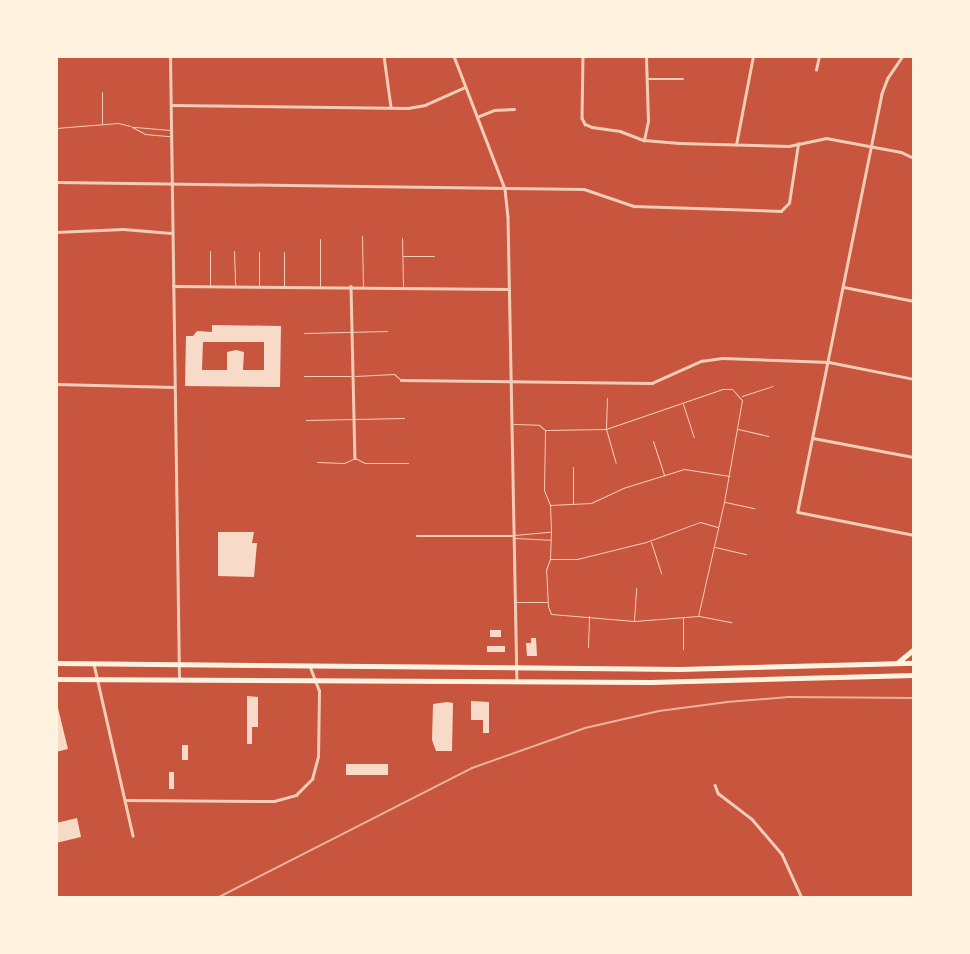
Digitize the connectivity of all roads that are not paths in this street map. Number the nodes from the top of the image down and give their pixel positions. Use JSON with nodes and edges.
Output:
{"nodes":[{"id":1,"x":170,"y":56,"type":"edge"},
{"id":2,"x":384,"y":56,"type":"edge"},
{"id":3,"x":454,"y":56,"type":"edge"},
{"id":4,"x":583,"y":56,"type":"edge"},
{"id":5,"x":646,"y":56,"type":"edge"},
{"id":6,"x":753,"y":56,"type":"edge"},
{"id":7,"x":819,"y":56,"type":"edge"},
{"id":8,"x":903,"y":56,"type":"edge"},
{"id":9,"x":816,"y":70,"type":"dead end"},
{"id":10,"x":647,"y":79,"type":"junction"},
{"id":11,"x":683,"y":79,"type":"dead end"},
{"id":12,"x":464,"y":88,"type":"junction"},
{"id":13,"x":102,"y":92,"type":"dead end"},
{"id":14,"x":171,"y":105,"type":"junction"},
{"id":15,"x":391,"y":107,"type":"junction"},
{"id":16,"x":514,"y":109,"type":"dead end"},
{"id":17,"x":477,"y":117,"type":"junction"},
{"id":18,"x":102,"y":124,"type":"junction"},
{"id":19,"x":132,"y":126,"type":"junction"},
{"id":20,"x":56,"y":128,"type":"edge"},
{"id":21,"x":170,"y":130,"type":"junction"},
{"id":22,"x":170,"y":136,"type":"junction"},
{"id":23,"x":644,"y":140,"type":"junction"},
{"id":24,"x":798,"y":144,"type":"junction"},
{"id":25,"x":736,"y":145,"type":"junction"},
{"id":26,"x":872,"y":146,"type":"junction"},
{"id":27,"x":914,"y":158,"type":"edge"},
{"id":28,"x":56,"y":182,"type":"edge"},
{"id":29,"x":170,"y":185,"type":"junction"},
{"id":30,"x":505,"y":189,"type":"junction"},
{"id":31,"x":56,"y":232,"type":"edge"},
{"id":32,"x":171,"y":233,"type":"junction"},
{"id":33,"x":362,"y":236,"type":"dead end"},
{"id":34,"x":402,"y":238,"type":"dead end"},
{"id":35,"x":320,"y":239,"type":"dead end"},
{"id":36,"x":234,"y":251,"type":"dead end"},
{"id":37,"x":210,"y":252,"type":"dead end"},
{"id":38,"x":259,"y":252,"type":"dead end"},
{"id":39,"x":284,"y":252,"type":"dead end"},
{"id":40,"x":402,"y":256,"type":"junction"},
{"id":41,"x":434,"y":256,"type":"dead end"},
{"id":42,"x":210,"y":285,"type":"junction"},
{"id":43,"x":235,"y":285,"type":"junction"},
{"id":44,"x":259,"y":285,"type":"junction"},
{"id":45,"x":173,"y":286,"type":"junction"},
{"id":46,"x":284,"y":286,"type":"junction"},
{"id":47,"x":320,"y":286,"type":"junction"},
{"id":48,"x":351,"y":286,"type":"junction"},
{"id":49,"x":363,"y":286,"type":"junction"},
{"id":50,"x":403,"y":287,"type":"junction"},
{"id":51,"x":844,"y":287,"type":"junction"},
{"id":52,"x":509,"y":289,"type":"junction"},
{"id":53,"x":914,"y":301,"type":"edge"},
{"id":54,"x":351,"y":332,"type":"junction"},
{"id":55,"x":387,"y":332,"type":"dead end"},
{"id":56,"x":304,"y":333,"type":"dead end"},
{"id":57,"x":829,"y":362,"type":"junction"},
{"id":58,"x":304,"y":376,"type":"dead end"},
{"id":59,"x":352,"y":376,"type":"junction"},
{"id":60,"x":914,"y":379,"type":"edge"},
{"id":61,"x":401,"y":380,"type":"joint"},
{"id":62,"x":511,"y":381,"type":"junction"},
{"id":63,"x":56,"y":384,"type":"edge"},
{"id":64,"x":772,"y":386,"type":"dead end"},
{"id":65,"x":174,"y":387,"type":"junction"},
{"id":66,"x":742,"y":396,"type":"junction"},
{"id":67,"x":607,"y":398,"type":"dead end"},
{"id":68,"x":683,"y":403,"type":"junction"},
{"id":69,"x":404,"y":418,"type":"dead end"},
{"id":70,"x":354,"y":419,"type":"junction"},
{"id":71,"x":306,"y":420,"type":"dead end"},
{"id":72,"x":512,"y":424,"type":"junction"},
{"id":73,"x":606,"y":429,"type":"junction"},
{"id":74,"x":738,"y":429,"type":"junction"},
{"id":75,"x":545,"y":430,"type":"junction"},
{"id":76,"x":768,"y":436,"type":"dead end"},
{"id":77,"x":694,"y":437,"type":"dead end"},
{"id":78,"x":813,"y":438,"type":"junction"},
{"id":79,"x":653,"y":441,"type":"dead end"},
{"id":80,"x":914,"y":457,"type":"edge"},
{"id":81,"x":355,"y":458,"type":"junction"},
{"id":82,"x":317,"y":462,"type":"dead end"},
{"id":83,"x":408,"y":463,"type":"dead end"},
{"id":84,"x":616,"y":463,"type":"dead end"},
{"id":85,"x":573,"y":467,"type":"dead end"},
{"id":86,"x":664,"y":476,"type":"junction"},
{"id":87,"x":729,"y":476,"type":"junction"},
{"id":88,"x":724,"y":502,"type":"junction"},
{"id":89,"x":550,"y":505,"type":"junction"},
{"id":90,"x":573,"y":505,"type":"junction"},
{"id":91,"x":754,"y":508,"type":"dead end"},
{"id":92,"x":718,"y":528,"type":"junction"},
{"id":93,"x":551,"y":532,"type":"junction"},
{"id":94,"x":914,"y":535,"type":"edge"},
{"id":95,"x":417,"y":536,"type":"dead end"},
{"id":96,"x":512,"y":536,"type":"junction"},
{"id":97,"x":551,"y":540,"type":"junction"},
{"id":98,"x":650,"y":541,"type":"junction"},
{"id":99,"x":714,"y":547,"type":"junction"},
{"id":100,"x":746,"y":554,"type":"dead end"},
{"id":101,"x":550,"y":559,"type":"junction"},
{"id":102,"x":661,"y":573,"type":"dead end"},
{"id":103,"x":636,"y":588,"type":"dead end"},
{"id":104,"x":514,"y":602,"type":"junction"},
{"id":105,"x":547,"y":602,"type":"junction"},
{"id":106,"x":589,"y":616,"type":"junction"},
{"id":107,"x":683,"y":616,"type":"junction"},
{"id":108,"x":698,"y":616,"type":"junction"},
{"id":109,"x":634,"y":621,"type":"junction"},
{"id":110,"x":731,"y":622,"type":"dead end"},
{"id":111,"x":588,"y":647,"type":"dead end"},
{"id":112,"x":683,"y":649,"type":"dead end"},
{"id":113,"x":914,"y":649,"type":"edge"},
{"id":114,"x":56,"y":663,"type":"edge"},
{"id":115,"x":897,"y":663,"type":"junction"},
{"id":116,"x":914,"y":663,"type":"edge"},
{"id":117,"x":94,"y":664,"type":"junction"},
{"id":118,"x":178,"y":665,"type":"junction"},
{"id":119,"x":310,"y":667,"type":"junction"},
{"id":120,"x":517,"y":667,"type":"junction"},
{"id":121,"x":703,"y":668,"type":"junction"},
{"id":122,"x":914,"y":675,"type":"edge"},
{"id":123,"x":179,"y":678,"type":"junction"},
{"id":124,"x":314,"y":679,"type":"junction"},
{"id":125,"x":56,"y":680,"type":"edge"},
{"id":126,"x":98,"y":680,"type":"junction"},
{"id":127,"x":704,"y":680,"type":"junction"},
{"id":128,"x":517,"y":681,"type":"junction"},
{"id":129,"x":715,"y":785,"type":"dead end"},
{"id":130,"x":125,"y":800,"type":"junction"},
{"id":131,"x":133,"y":836,"type":"dead end"},
{"id":132,"x":802,"y":898,"type":"edge"}],
"edges":[{"from":1,"to":14,"type":"street"},
{"from":2,"to":15,"type":"street"},
{"from":3,"to":12,"type":"street"},
{"from":4,"to":23,"type":"street"},
{"from":5,"to":10,"type":"street"},
{"from":6,"to":25,"type":"street"},
{"from":7,"to":9,"type":"street"},
{"from":8,"to":26,"type":"street"},
{"from":10,"to":11,"type":"street"},
{"from":10,"to":23,"type":"street"},
{"from":12,"to":15,"type":"street"},
{"from":12,"to":17,"type":"street"},
{"from":13,"to":18,"type":"lane"},
{"from":14,"to":15,"type":"street"},
{"from":14,"to":21,"type":"street"},
{"from":16,"to":17,"type":"street"},
{"from":17,"to":30,"type":"street"},
{"from":18,"to":19,"type":"lane"},
{"from":18,"to":20,"type":"lane"},
{"from":19,"to":21,"type":"lane"},
{"from":19,"to":22,"type":"lane"},
{"from":21,"to":22,"type":"street"},
{"from":22,"to":29,"type":"street"},
{"from":23,"to":25,"type":"street"},
{"from":24,"to":25,"type":"street"},
{"from":24,"to":26,"type":"street"},
{"from":24,"to":30,"type":"street"},
{"from":26,"to":27,"type":"street"},
{"from":26,"to":51,"type":"street"},
{"from":28,"to":29,"type":"street"},
{"from":29,"to":30,"type":"street"},
{"from":29,"to":32,"type":"street"},
{"from":30,"to":52,"type":"street"},
{"from":31,"to":32,"type":"street"},
{"from":32,"to":45,"type":"street"},
{"from":33,"to":49,"type":"lane"},
{"from":34,"to":40,"type":"lane"},
{"from":35,"to":47,"type":"lane"},
{"from":36,"to":43,"type":"lane"},
{"from":37,"to":42,"type":"lane"},
{"from":38,"to":44,"type":"lane"},
{"from":39,"to":46,"type":"lane"},
{"from":40,"to":41,"type":"lane"},
{"from":40,"to":50,"type":"lane"},
{"from":42,"to":43,"type":"street"},
{"from":42,"to":45,"type":"street"},
{"from":43,"to":44,"type":"street"},
{"from":44,"to":46,"type":"street"},
{"from":45,"to":65,"type":"street"},
{"from":46,"to":47,"type":"street"},
{"from":47,"to":48,"type":"street"},
{"from":48,"to":49,"type":"street"},
{"from":48,"to":54,"type":"street"},
{"from":49,"to":50,"type":"street"},
{"from":50,"to":52,"type":"street"},
{"from":51,"to":53,"type":"street"},
{"from":51,"to":57,"type":"street"},
{"from":52,"to":62,"type":"street"},
{"from":54,"to":55,"type":"lane"},
{"from":54,"to":56,"type":"lane"},
{"from":54,"to":59,"type":"street"},
{"from":57,"to":60,"type":"street"},
{"from":57,"to":62,"type":"street"},
{"from":57,"to":78,"type":"street"},
{"from":58,"to":59,"type":"lane"},
{"from":59,"to":61,"type":"lane"},
{"from":59,"to":70,"type":"street"},
{"from":61,"to":62,"type":"street"},
{"from":62,"to":72,"type":"street"},
{"from":63,"to":65,"type":"street"},
{"from":64,"to":66,"type":"lane"},
{"from":65,"to":118,"type":"street"},
{"from":66,"to":68,"type":"lane"},
{"from":66,"to":74,"type":"lane"},
{"from":67,"to":73,"type":"lane"},
{"from":68,"to":73,"type":"lane"},
{"from":68,"to":77,"type":"lane"},
{"from":69,"to":70,"type":"lane"},
{"from":70,"to":71,"type":"lane"},
{"from":70,"to":81,"type":"street"},
{"from":72,"to":75,"type":"lane"},
{"from":72,"to":96,"type":"street"},
{"from":73,"to":75,"type":"lane"},
{"from":73,"to":84,"type":"lane"},
{"from":74,"to":76,"type":"lane"},
{"from":74,"to":87,"type":"lane"},
{"from":75,"to":89,"type":"lane"},
{"from":78,"to":80,"type":"street"},
{"from":78,"to":94,"type":"street"},
{"from":79,"to":86,"type":"lane"},
{"from":81,"to":82,"type":"lane"},
{"from":81,"to":83,"type":"lane"},
{"from":85,"to":90,"type":"lane"},
{"from":86,"to":87,"type":"lane"},
{"from":86,"to":90,"type":"lane"},
{"from":87,"to":88,"type":"lane"},
{"from":88,"to":91,"type":"lane"},
{"from":88,"to":92,"type":"lane"},
{"from":89,"to":90,"type":"lane"},
{"from":89,"to":93,"type":"lane"},
{"from":92,"to":98,"type":"lane"},
{"from":92,"to":99,"type":"lane"},
{"from":93,"to":96,"type":"lane"},
{"from":93,"to":97,"type":"lane"},
{"from":95,"to":96,"type":"street"},
{"from":96,"to":97,"type":"lane"},
{"from":96,"to":104,"type":"street"},
{"from":97,"to":101,"type":"lane"},
{"from":98,"to":101,"type":"lane"},
{"from":98,"to":102,"type":"lane"},
{"from":99,"to":100,"type":"lane"},
{"from":99,"to":108,"type":"lane"},
{"from":101,"to":105,"type":"lane"},
{"from":103,"to":109,"type":"lane"},
{"from":104,"to":105,"type":"lane"},
{"from":104,"to":120,"type":"street"},
{"from":105,"to":106,"type":"lane"},
{"from":106,"to":109,"type":"lane"},
{"from":106,"to":111,"type":"lane"},
{"from":107,"to":108,"type":"lane"},
{"from":107,"to":109,"type":"lane"},
{"from":107,"to":112,"type":"lane"},
{"from":108,"to":110,"type":"lane"},
{"from":113,"to":115,"type":"main road"},
{"from":114,"to":117,"type":"main road"},
{"from":115,"to":116,"type":"main road"},
{"from":115,"to":121,"type":"main road"},
{"from":117,"to":118,"type":"main road"},
{"from":117,"to":126,"type":"street"},
{"from":118,"to":119,"type":"main road"},
{"from":118,"to":123,"type":"street"},
{"from":119,"to":120,"type":"main road"},
{"from":119,"to":124,"type":"street"},
{"from":120,"to":121,"type":"main road"},
{"from":120,"to":128,"type":"street"},
{"from":121,"to":127,"type":"main road"},
{"from":122,"to":127,"type":"main road"},
{"from":123,"to":124,"type":"main road"},
{"from":123,"to":126,"type":"main road"},
{"from":124,"to":128,"type":"main road"},
{"from":124,"to":130,"type":"street"},
{"from":125,"to":126,"type":"main road"},
{"from":126,"to":130,"type":"street"},
{"from":127,"to":128,"type":"main road"},
{"from":129,"to":132,"type":"street"},
{"from":130,"to":131,"type":"street"}]}
